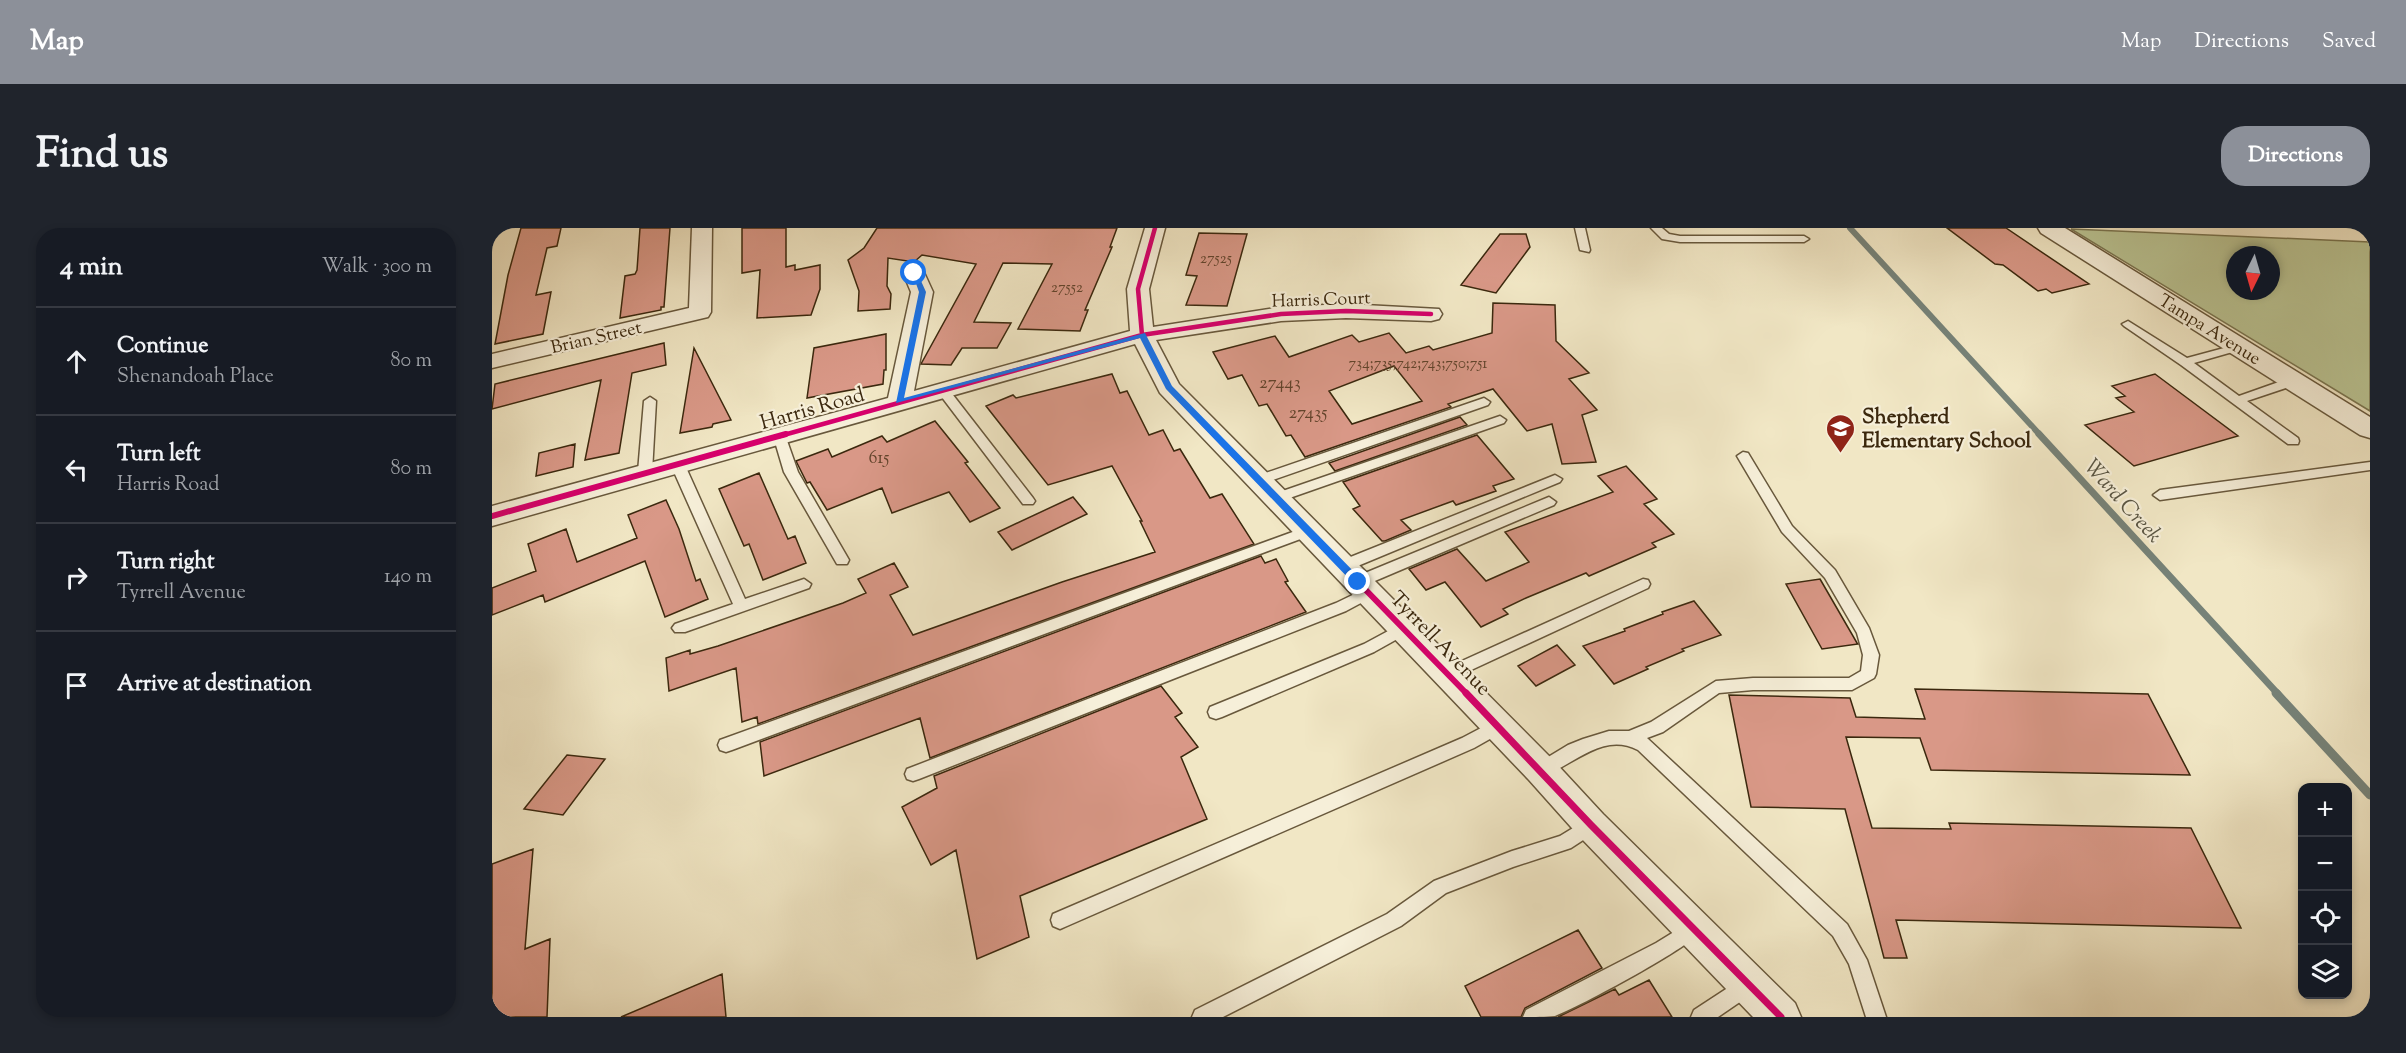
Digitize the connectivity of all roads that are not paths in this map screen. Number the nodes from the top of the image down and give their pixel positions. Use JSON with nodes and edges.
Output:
{"nodes":[{"id":1,"x":702,"y":228,"type":"edge"},
{"id":2,"x":1155,"y":228,"type":"edge"},
{"id":3,"x":1580,"y":228,"type":"edge"},
{"id":4,"x":1656,"y":228,"type":"edge"},
{"id":5,"x":2049,"y":228,"type":"edge"},
{"id":6,"x":1804,"y":239,"type":"dead end"},
{"id":7,"x":1585,"y":250,"type":"dead end"},
{"id":8,"x":914,"y":273,"type":"dead end"},
{"id":9,"x":1431,"y":314,"type":"dead end"},
{"id":10,"x":2128,"y":324,"type":"dead end"},
{"id":11,"x":1142,"y":335,"type":"junction"},
{"id":12,"x":2239,"y":347,"type":"junction"},
{"id":13,"x":492,"y":361,"type":"edge"},
{"id":14,"x":2185,"y":362,"type":"junction"},
{"id":15,"x":2294,"y":381,"type":"junction"},
{"id":16,"x":942,"y":389,"type":"junction"},
{"id":17,"x":2238,"y":400,"type":"junction"},
{"id":18,"x":650,"y":401,"type":"dead end"},
{"id":19,"x":899,"y":402,"type":"junction"},
{"id":20,"x":1484,"y":402,"type":"dead end"},
{"id":21,"x":1500,"y":420,"type":"dead end"},
{"id":22,"x":2370,"y":429,"type":"edge"},
{"id":23,"x":779,"y":435,"type":"junction"},
{"id":24,"x":2293,"y":441,"type":"dead end"},
{"id":25,"x":1743,"y":456,"type":"dead end"},
{"id":26,"x":677,"y":464,"type":"junction"},
{"id":27,"x":2370,"y":465,"type":"edge"},
{"id":28,"x":645,"y":472,"type":"junction"},
{"id":29,"x":1555,"y":479,"type":"dead end"},
{"id":30,"x":1267,"y":489,"type":"junction"},
{"id":31,"x":2160,"y":495,"type":"dead end"},
{"id":32,"x":1028,"y":501,"type":"dead end"},
{"id":33,"x":1549,"y":502,"type":"dead end"},
{"id":34,"x":492,"y":516,"type":"edge"},
{"id":35,"x":1309,"y":531,"type":"junction"},
{"id":36,"x":842,"y":561,"type":"dead end"},
{"id":37,"x":1357,"y":580,"type":"junction"},
{"id":38,"x":804,"y":584,"type":"dead end"},
{"id":39,"x":1642,"y":584,"type":"dead end"},
{"id":40,"x":741,"y":606,"type":"junction"},
{"id":41,"x":680,"y":628,"type":"dead end"},
{"id":42,"x":1402,"y":629,"type":"junction"},
{"id":43,"x":1448,"y":674,"type":"junction"},
{"id":44,"x":1216,"y":712,"type":"dead end"},
{"id":45,"x":1498,"y":726,"type":"junction"},
{"id":46,"x":1630,"y":738,"type":"junction"},
{"id":47,"x":726,"y":745,"type":"dead end"},
{"id":48,"x":1541,"y":770,"type":"junction"},
{"id":49,"x":913,"y":774,"type":"dead end"},
{"id":50,"x":1591,"y":825,"type":"junction"},
{"id":51,"x":1060,"y":920,"type":"dead end"},
{"id":52,"x":1695,"y":928,"type":"junction"},
{"id":53,"x":1749,"y":984,"type":"junction"},
{"id":54,"x":1202,"y":1017,"type":"edge"},
{"id":55,"x":1533,"y":1017,"type":"edge"},
{"id":56,"x":1701,"y":1017,"type":"edge"},
{"id":57,"x":1781,"y":1017,"type":"edge"},
{"id":58,"x":1876,"y":1017,"type":"edge"}],
"edges":[{"from":1,"to":13,"type":"street","name":"Brian Street"},
{"from":2,"to":11,"type":"street","name":"Tyrrell Avenue"},
{"from":3,"to":7,"type":"lane"},
{"from":4,"to":6,"type":"lane"},
{"from":5,"to":12,"type":"street","name":"Tampa Avenue"},
{"from":8,"to":19,"type":"street"},
{"from":9,"to":11,"type":"street","name":"Harris Court"},
{"from":10,"to":14,"type":"lane"},
{"from":11,"to":16,"type":"street","name":"Harris Road"},
{"from":11,"to":30,"type":"street","name":"Tyrrell Avenue"},
{"from":12,"to":14,"type":"lane"},
{"from":12,"to":15,"type":"street","name":"Tampa Avenue"},
{"from":14,"to":17,"type":"lane"},
{"from":15,"to":17,"type":"lane"},
{"from":15,"to":22,"type":"street","name":"Tampa Avenue"},
{"from":16,"to":19,"type":"street","name":"Harris Road"},
{"from":16,"to":32,"type":"lane"},
{"from":17,"to":24,"type":"lane"},
{"from":18,"to":28,"type":"lane"},
{"from":19,"to":23,"type":"street","name":"Harris Road"},
{"from":20,"to":30,"type":"lane"},
{"from":21,"to":30,"type":"lane"},
{"from":23,"to":26,"type":"street","name":"Harris Road"},
{"from":23,"to":36,"type":"lane"},
{"from":25,"to":46,"type":"lane"},
{"from":26,"to":28,"type":"street","name":"Harris Road"},
{"from":26,"to":40,"type":"lane"},
{"from":27,"to":31,"type":"lane"},
{"from":28,"to":34,"type":"street","name":"Harris Road"},
{"from":29,"to":37,"type":"lane"},
{"from":30,"to":35,"type":"street","name":"Tyrrell Avenue"},
{"from":33,"to":37,"type":"lane"},
{"from":35,"to":37,"type":"street","name":"Tyrrell Avenue"},
{"from":35,"to":47,"type":"lane"},
{"from":37,"to":42,"type":"street","name":"Tyrrell Avenue"},
{"from":37,"to":49,"type":"lane"},
{"from":38,"to":40,"type":"lane"},
{"from":39,"to":43,"type":"lane"},
{"from":40,"to":41,"type":"lane"},
{"from":42,"to":43,"type":"street","name":"Tyrrell Avenue"},
{"from":42,"to":44,"type":"lane"},
{"from":43,"to":45,"type":"street","name":"Tyrrell Avenue"},
{"from":45,"to":48,"type":"street","name":"Tyrrell Avenue"},
{"from":45,"to":51,"type":"lane"},
{"from":46,"to":48,"type":"lane"},
{"from":46,"to":58,"type":"lane"},
{"from":48,"to":50,"type":"street","name":"Tyrrell Avenue"},
{"from":50,"to":52,"type":"street","name":"Tyrrell Avenue"},
{"from":50,"to":54,"type":"lane"},
{"from":52,"to":53,"type":"street","name":"Tyrrell Avenue"},
{"from":52,"to":55,"type":"lane"},
{"from":53,"to":56,"type":"lane"},
{"from":53,"to":57,"type":"street","name":"Tyrrell Avenue"}]}
